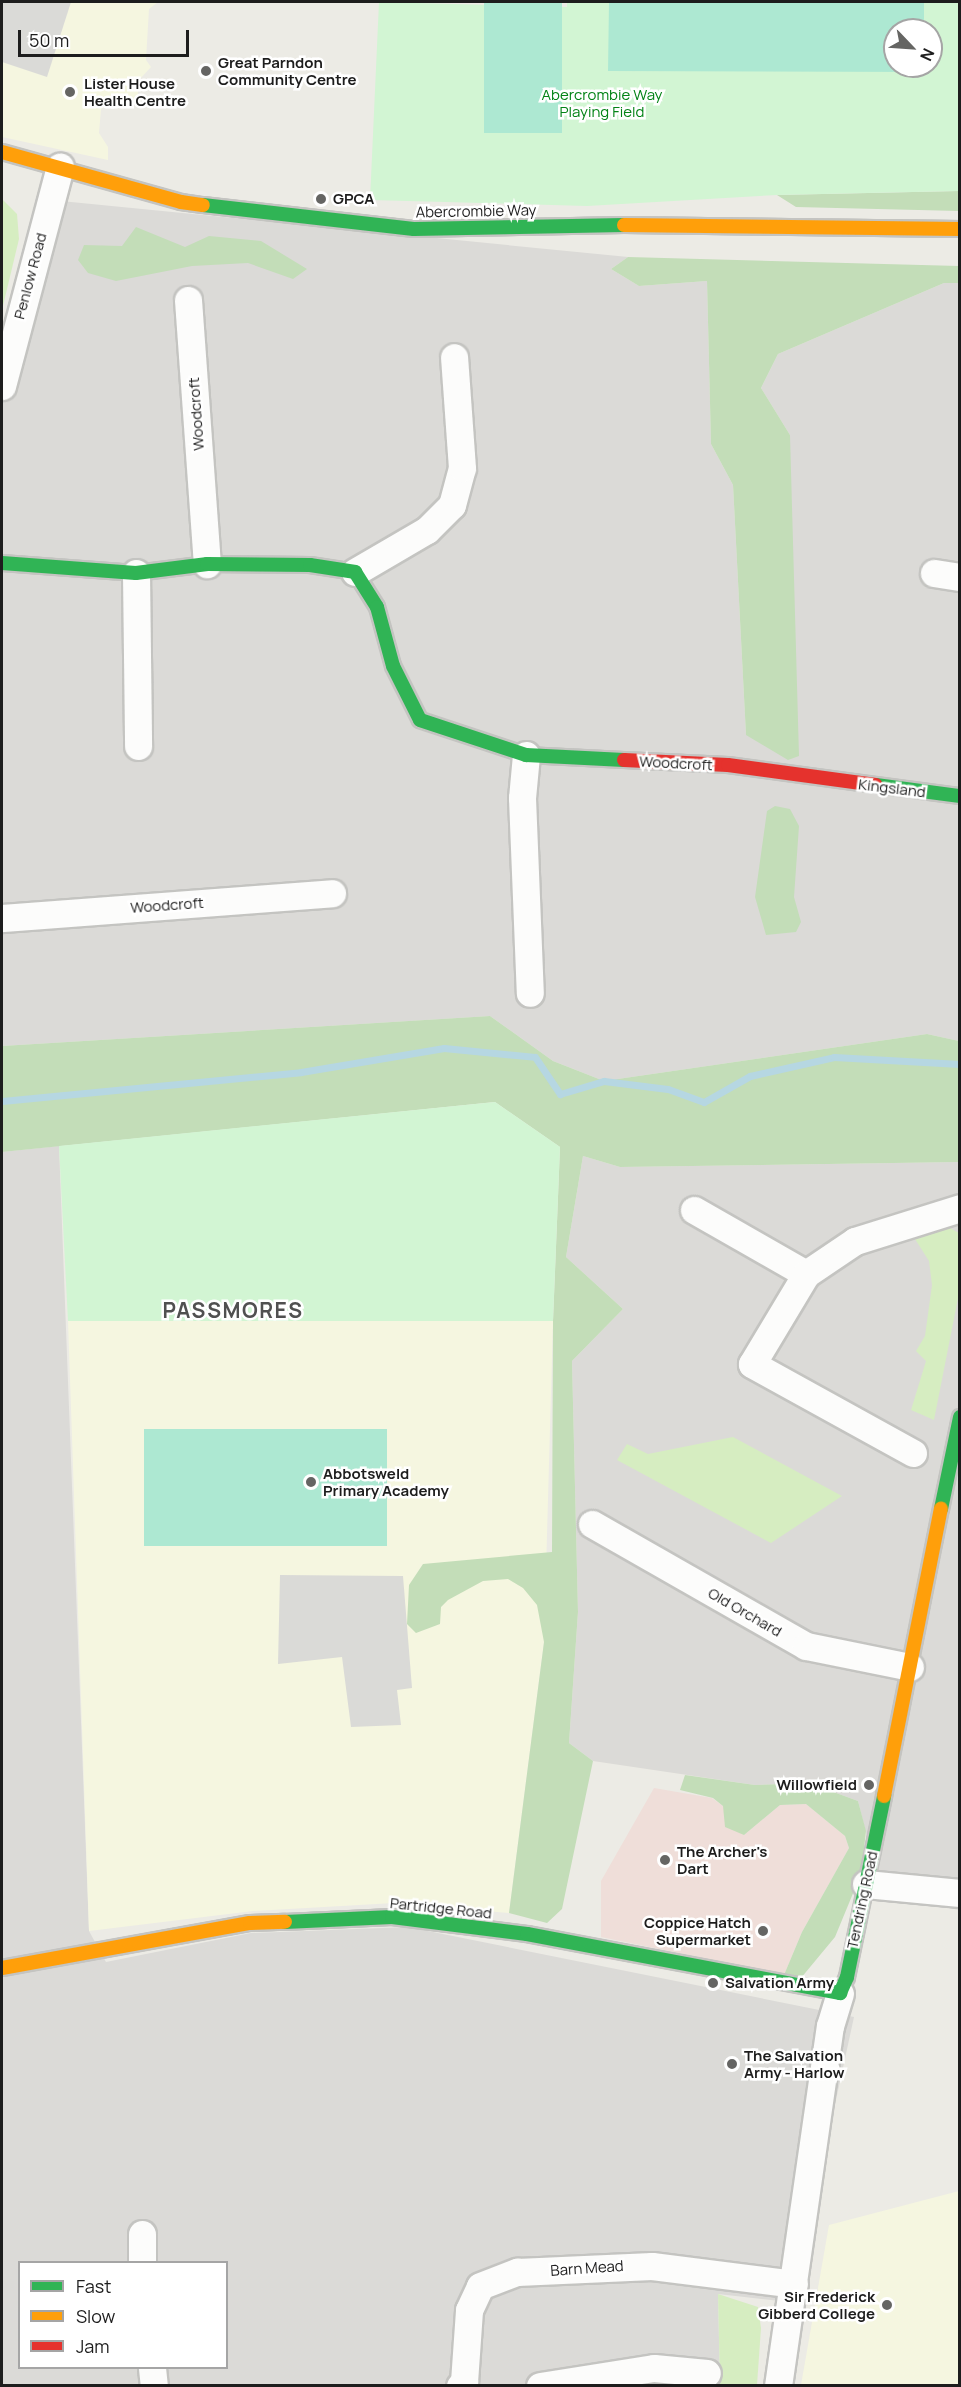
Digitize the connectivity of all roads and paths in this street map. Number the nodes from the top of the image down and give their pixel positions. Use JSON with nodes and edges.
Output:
{"nodes":[{"id":1,"x":2,"y":152,"type":"edge"},
{"id":2,"x":60,"y":166,"type":"junction"},
{"id":3,"x":960,"y":229,"type":"edge"},
{"id":4,"x":188,"y":300,"type":"dead end"},
{"id":5,"x":454,"y":357,"type":"dead end"},
{"id":6,"x":3,"y":375,"type":"edge"},
{"id":7,"x":2,"y":562,"type":"edge"},
{"id":8,"x":207,"y":564,"type":"junction"},
{"id":9,"x":355,"y":572,"type":"junction"},
{"id":10,"x":136,"y":573,"type":"junction"},
{"id":11,"x":138,"y":746,"type":"dead end"},
{"id":12,"x":526,"y":755,"type":"junction"},
{"id":13,"x":825,"y":780,"type":"joint"},
{"id":14,"x":960,"y":796,"type":"edge"},
{"id":15,"x":332,"y":892,"type":"dead end"},
{"id":16,"x":2,"y":918,"type":"edge"},
{"id":17,"x":530,"y":993,"type":"dead end"},
{"id":18,"x":960,"y":1208,"type":"edge"},
{"id":19,"x":694,"y":1210,"type":"dead end"},
{"id":20,"x":806,"y":1274,"type":"junction"},
{"id":21,"x":960,"y":1417,"type":"edge"},
{"id":22,"x":913,"y":1453,"type":"dead end"},
{"id":23,"x":592,"y":1524,"type":"dead end"},
{"id":24,"x":910,"y":1667,"type":"junction"},
{"id":25,"x":866,"y":1884,"type":"junction"},
{"id":26,"x":960,"y":1893,"type":"edge"},
{"id":27,"x":2,"y":1968,"type":"edge"},
{"id":28,"x":840,"y":1993,"type":"junction"},
{"id":29,"x":142,"y":2234,"type":"dead end"},
{"id":30,"x":142,"y":2261,"type":"edge"},
{"id":31,"x":794,"y":2284,"type":"junction"},
{"id":32,"x":152,"y":2369,"type":"edge"},
{"id":33,"x":707,"y":2373,"type":"dead end"},
{"id":34,"x":466,"y":2384,"type":"edge"},
{"id":35,"x":154,"y":2385,"type":"edge"},
{"id":36,"x":540,"y":2385,"type":"edge"},
{"id":37,"x":778,"y":2385,"type":"edge"}],
"edges":[{"from":1,"to":2,"type":"street","name":"Abercrombie Way"},
{"from":2,"to":3,"type":"street","name":"Abercrombie Way"},
{"from":2,"to":6,"type":"street","name":"Penlow Road"},
{"from":4,"to":8,"type":"street","name":"Woodcroft"},
{"from":5,"to":9,"type":"street"},
{"from":7,"to":10,"type":"street"},
{"from":8,"to":9,"type":"street"},
{"from":8,"to":10,"type":"street"},
{"from":9,"to":12,"type":"street","name":"Woodcroft"},
{"from":10,"to":11,"type":"street"},
{"from":12,"to":13,"type":"street","name":"Woodcroft"},
{"from":12,"to":17,"type":"street"},
{"from":13,"to":14,"type":"street","name":"Kingsland"},
{"from":15,"to":16,"type":"street","name":"Woodcroft"},
{"from":18,"to":20,"type":"street"},
{"from":19,"to":20,"type":"street"},
{"from":20,"to":22,"type":"street"},
{"from":21,"to":24,"type":"street","name":"Tendring Road"},
{"from":23,"to":24,"type":"street","name":"Old Orchard"},
{"from":24,"to":25,"type":"street","name":"Tendring Road"},
{"from":25,"to":26,"type":"street"},
{"from":25,"to":28,"type":"street","name":"Tendring Road"},
{"from":27,"to":28,"type":"street","name":"Partridge Road"},
{"from":28,"to":31,"type":"street","name":"Tendring Road"},
{"from":29,"to":30,"type":"street"},
{"from":31,"to":34,"type":"street","name":"Barn Mead"},
{"from":31,"to":37,"type":"street","name":"Tendring Road"},
{"from":32,"to":35,"type":"street"},
{"from":33,"to":36,"type":"street"}]}
